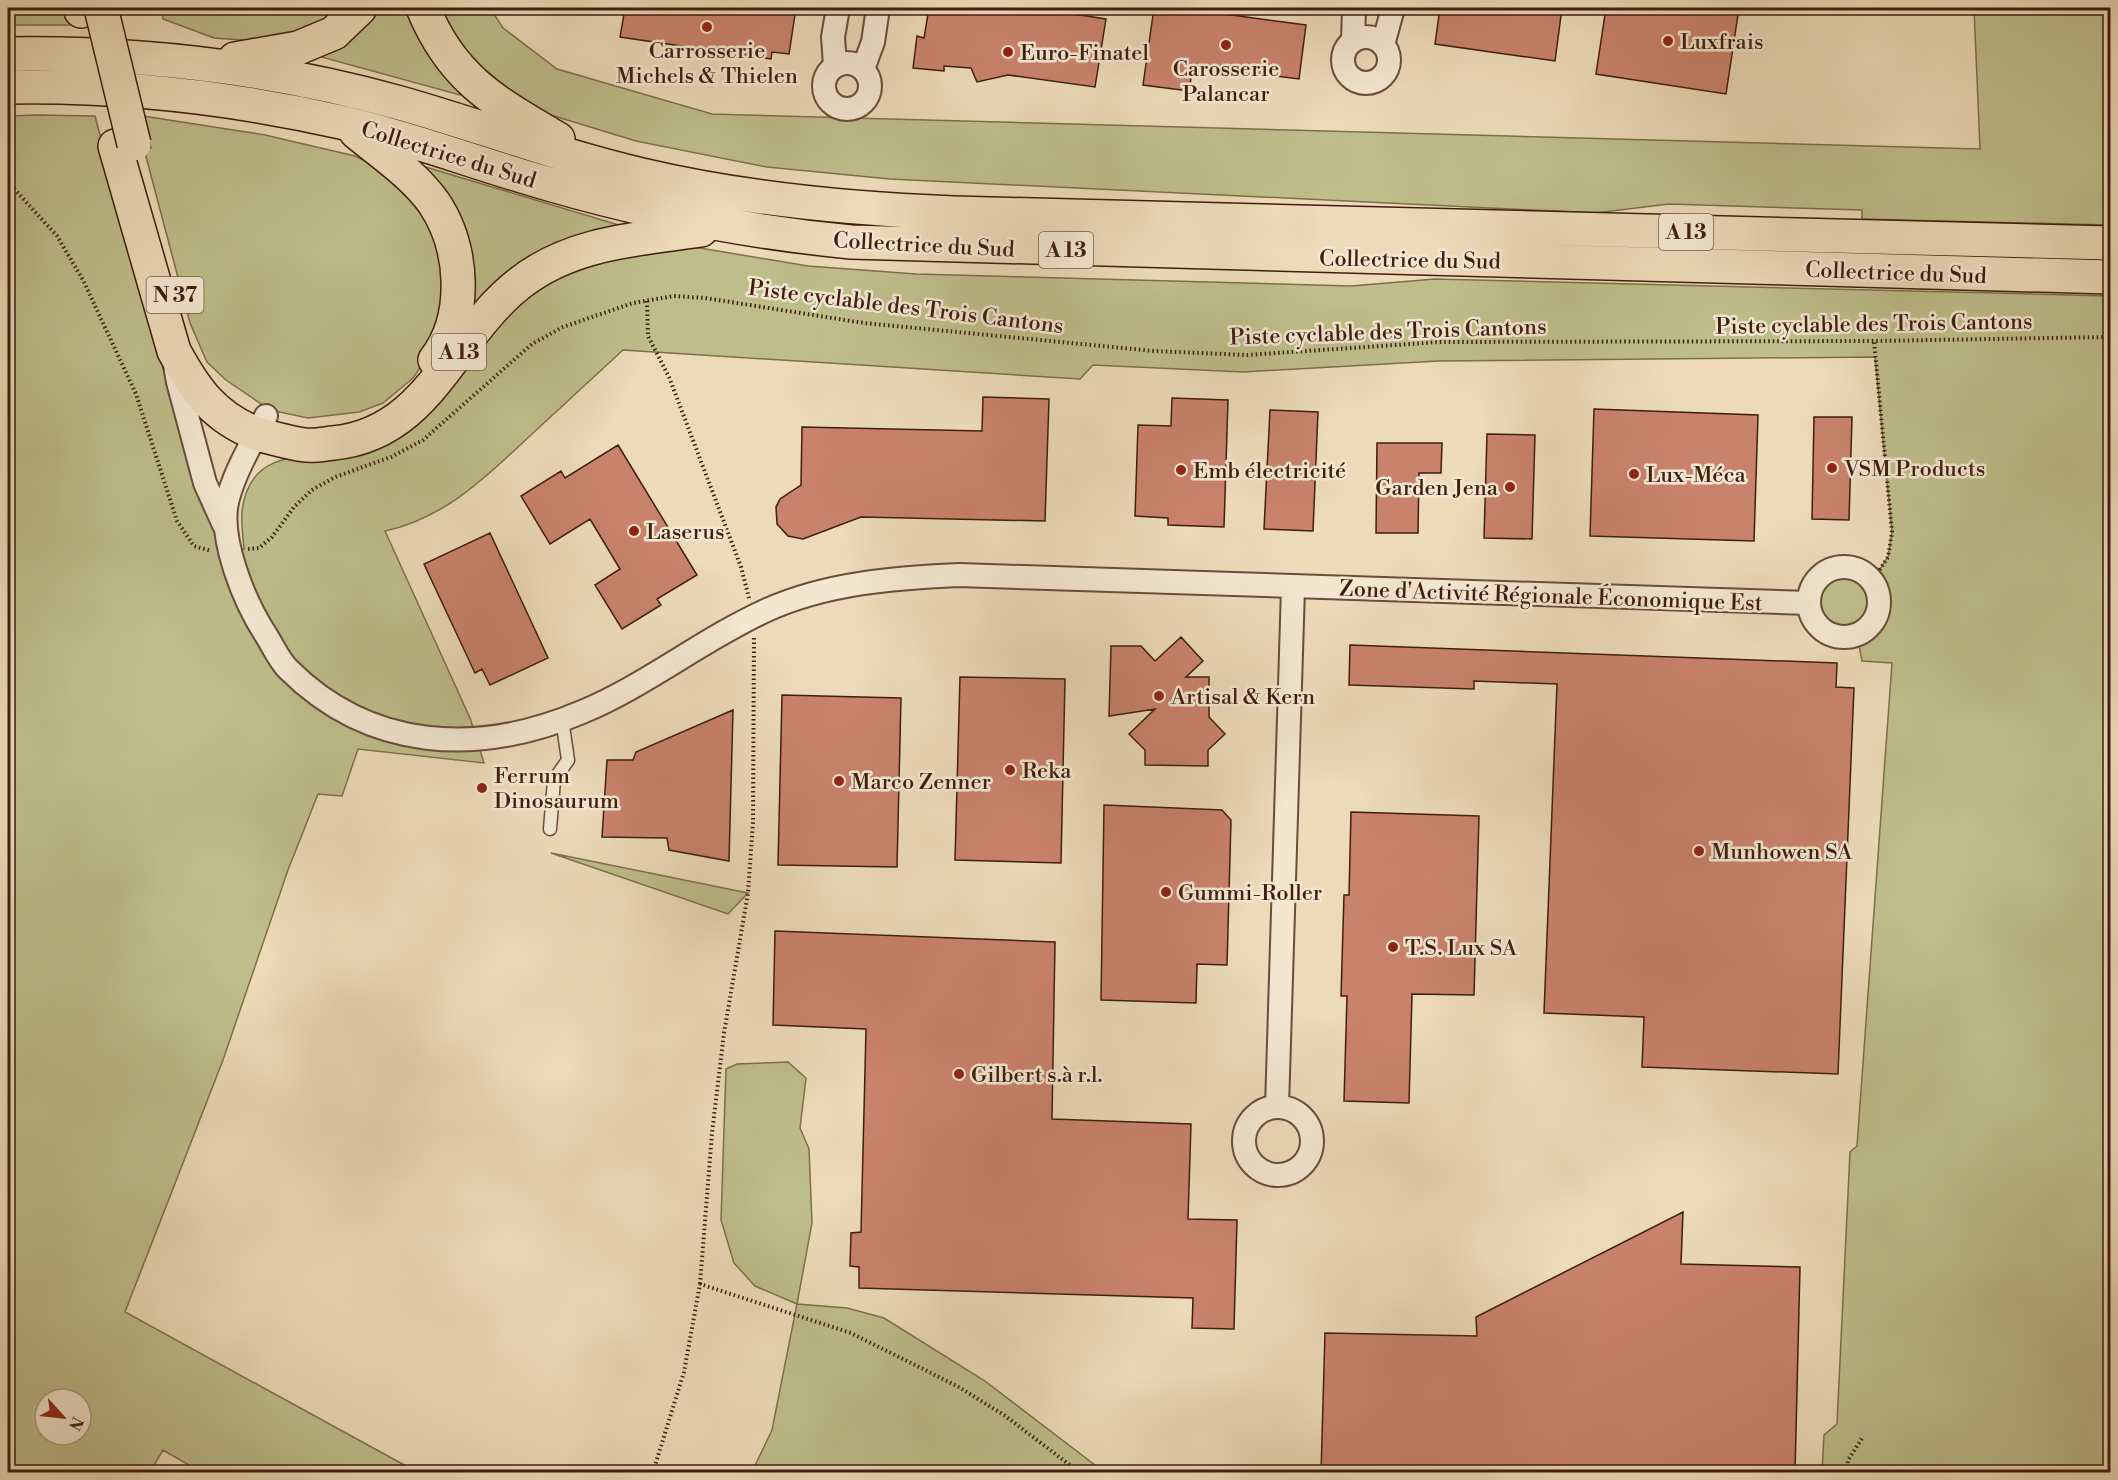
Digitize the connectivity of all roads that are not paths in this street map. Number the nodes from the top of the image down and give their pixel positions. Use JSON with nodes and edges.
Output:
{"nodes":[{"id":1,"x":360,"y":8,"type":"edge"},
{"id":2,"x":423,"y":8,"type":"edge"},
{"id":3,"x":837,"y":8,"type":"edge"},
{"id":4,"x":878,"y":8,"type":"edge"},
{"id":5,"x":1354,"y":8,"type":"edge"},
{"id":6,"x":1393,"y":8,"type":"edge"},
{"id":7,"x":87,"y":9,"type":"edge"},
{"id":8,"x":1353,"y":42,"type":"junction"},
{"id":9,"x":1383,"y":45,"type":"junction"},
{"id":10,"x":8,"y":54,"type":"edge"},
{"id":11,"x":193,"y":64,"type":"junction"},
{"id":12,"x":835,"y":65,"type":"junction"},
{"id":13,"x":863,"y":69,"type":"junction"},
{"id":14,"x":8,"y":87,"type":"edge"},
{"id":15,"x":345,"y":123,"type":"junction"},
{"id":16,"x":124,"y":145,"type":"junction"},
{"id":17,"x":597,"y":163,"type":"junction"},
{"id":18,"x":724,"y":227,"type":"junction"},
{"id":19,"x":2110,"y":243,"type":"edge"},
{"id":20,"x":2110,"y":277,"type":"edge"},
{"id":21,"x":174,"y":351,"type":"junction"},
{"id":22,"x":261,"y":425,"type":"junction"},
{"id":23,"x":228,"y":541,"type":"junction"},
{"id":24,"x":1293,"y":588,"type":"junction"},
{"id":25,"x":1809,"y":603,"type":"junction"},
{"id":26,"x":561,"y":719,"type":"junction"},
{"id":27,"x":550,"y":829,"type":"dead end"},
{"id":28,"x":1277,"y":1107,"type":"dead end"}],
"edges":[{"from":1,"to":11,"type":"main road","number":"A 13"},
{"from":2,"to":17,"type":"main road","number":"A 13"},
{"from":3,"to":12,"type":"street"},
{"from":4,"to":13,"type":"street"},
{"from":5,"to":8,"type":"street"},
{"from":6,"to":9,"type":"street"},
{"from":7,"to":16,"type":"main road","number":"N 37"},
{"from":8,"to":9,"type":"street"},
{"from":8,"to":9,"type":"street"},
{"from":10,"to":11,"type":"main road","name":"Collectrice du Sud","number":"A 13"},
{"from":11,"to":17,"type":"main road","name":"Collectrice du Sud","number":"A 13"},
{"from":12,"to":13,"type":"street"},
{"from":12,"to":13,"type":"street"},
{"from":14,"to":15,"type":"main road","name":"Collectrice du Sud","number":"A 13"},
{"from":15,"to":18,"type":"main road","name":"Collectrice du Sud","number":"A 13"},
{"from":15,"to":22,"type":"main road","number":"A 13"},
{"from":16,"to":21,"type":"main road","number":"N 37"},
{"from":16,"to":22,"type":"main road","number":"N 37"},
{"from":17,"to":19,"type":"main road","name":"Collectrice du Sud","number":"A 13"},
{"from":18,"to":20,"type":"main road","name":"Collectrice du Sud","number":"A 13"},
{"from":18,"to":22,"type":"main road","number":"A 13"},
{"from":21,"to":22,"type":"main road","number":"N 37"},
{"from":21,"to":23,"type":"street","name":"Zone d'Activité Régionale Économique Est"},
{"from":22,"to":23,"type":"street","name":"Zone d'Activité Régionale Économique Est"},
{"from":23,"to":26,"type":"street","name":"Zone d'Activité Régionale Économique Est"},
{"from":24,"to":25,"type":"street","name":"Zone d'Activité Régionale Économique Est"},
{"from":24,"to":26,"type":"street","name":"Zone d'Activité Régionale Économique Est"},
{"from":24,"to":28,"type":"street"},
{"from":25,"to":25,"type":"street"},
{"from":26,"to":27,"type":"lane"}]}
